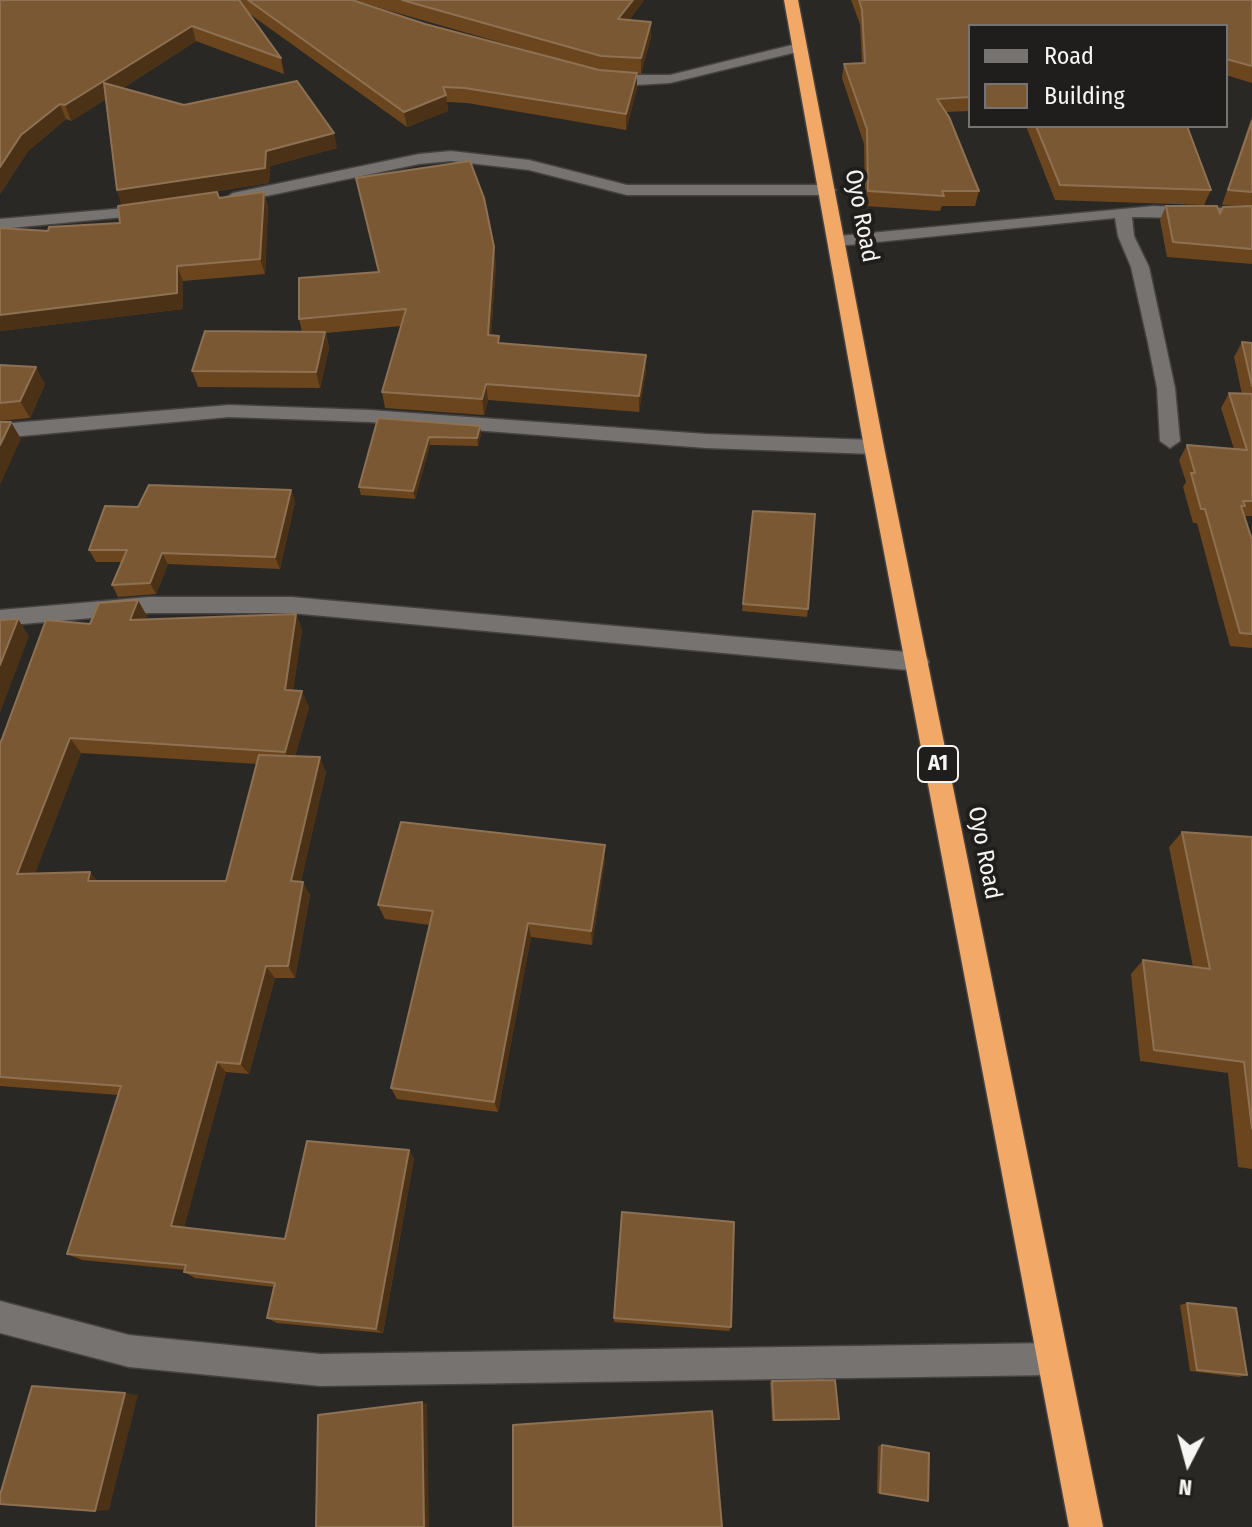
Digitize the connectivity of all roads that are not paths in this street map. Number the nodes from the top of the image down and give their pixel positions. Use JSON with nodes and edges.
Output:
{"nodes":[{"id":1,"x":791,"y":0,"type":"edge"},
{"id":2,"x":800,"y":47,"type":"junction"},
{"id":3,"x":585,"y":74,"type":"edge"},
{"id":4,"x":828,"y":190,"type":"junction"},
{"id":5,"x":210,"y":201,"type":"edge"},
{"id":6,"x":166,"y":208,"type":"edge"},
{"id":7,"x":1123,"y":213,"type":"junction"},
{"id":8,"x":1252,"y":214,"type":"edge"},
{"id":9,"x":0,"y":224,"type":"edge"},
{"id":10,"x":838,"y":241,"type":"junction"},
{"id":11,"x":0,"y":431,"type":"edge"},
{"id":12,"x":1170,"y":441,"type":"dead end"},
{"id":13,"x":874,"y":447,"type":"junction"},
{"id":14,"x":51,"y":614,"type":"junction"},
{"id":15,"x":0,"y":618,"type":"edge"},
{"id":16,"x":41,"y":642,"type":"edge"},
{"id":17,"x":918,"y":662,"type":"junction"},
{"id":18,"x":0,"y":1317,"type":"edge"},
{"id":19,"x":1052,"y":1359,"type":"junction"},
{"id":20,"x":1086,"y":1527,"type":"edge"}],
"edges":[{"from":1,"to":2,"type":"highway","name":"Oyo Road","number":"A1"},
{"from":2,"to":3,"type":"street"},
{"from":2,"to":4,"type":"highway","name":"Oyo Road","number":"A1"},
{"from":4,"to":5,"type":"street"},
{"from":4,"to":10,"type":"highway","name":"Oyo Road","number":"A1"},
{"from":6,"to":9,"type":"street"},
{"from":7,"to":8,"type":"street"},
{"from":7,"to":10,"type":"street"},
{"from":7,"to":12,"type":"street"},
{"from":10,"to":13,"type":"highway","name":"Oyo Road","number":"A1"},
{"from":11,"to":13,"type":"street"},
{"from":13,"to":17,"type":"highway","name":"Oyo Road","number":"A1"},
{"from":14,"to":15,"type":"street"},
{"from":14,"to":16,"type":"street"},
{"from":14,"to":17,"type":"street"},
{"from":17,"to":19,"type":"highway","name":"Oyo Road","number":"A1"},
{"from":18,"to":19,"type":"street"},
{"from":19,"to":20,"type":"highway","name":"Oyo Road","number":"A1"}]}
